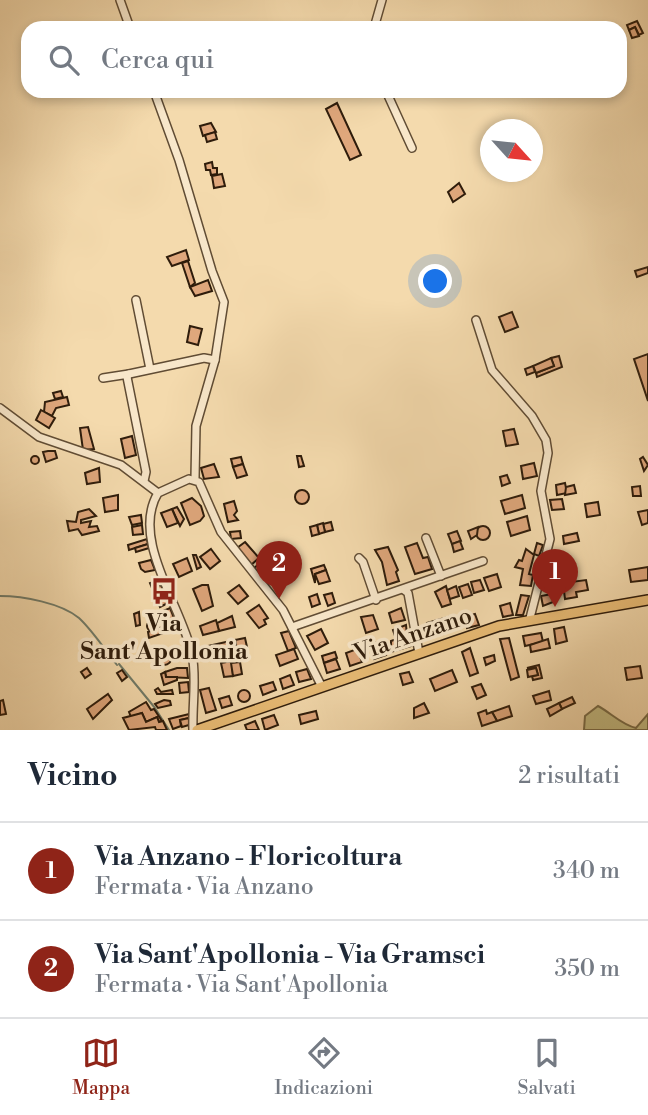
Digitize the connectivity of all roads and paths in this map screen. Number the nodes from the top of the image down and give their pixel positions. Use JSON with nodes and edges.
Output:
{"nodes":[{"id":1,"x":120,"y":0,"type":"edge"},
{"id":2,"x":382,"y":0,"type":"edge"},
{"id":3,"x":128,"y":21,"type":"edge"},
{"id":4,"x":376,"y":21,"type":"edge"},
{"id":5,"x":156,"y":98,"type":"edge"},
{"id":6,"x":389,"y":98,"type":"edge"},
{"id":7,"x":412,"y":148,"type":"dead end"},
{"id":8,"x":136,"y":300,"type":"dead end"},
{"id":9,"x":476,"y":320,"type":"dead end"},
{"id":10,"x":215,"y":360,"type":"junction"},
{"id":11,"x":150,"y":369,"type":"junction"},
{"id":12,"x":129,"y":373,"type":"junction"},
{"id":13,"x":103,"y":378,"type":"dead end"},
{"id":14,"x":0,"y":408,"type":"edge"},
{"id":15,"x":195,"y":478,"type":"junction"},
{"id":16,"x":144,"y":481,"type":"junction"},
{"id":17,"x":158,"y":493,"type":"junction"},
{"id":18,"x":426,"y":538,"type":"dead end"},
{"id":19,"x":359,"y":558,"type":"dead end"},
{"id":20,"x":483,"y":561,"type":"dead end"},
{"id":21,"x":441,"y":576,"type":"junction"},
{"id":22,"x":404,"y":590,"type":"junction"},
{"id":23,"x":376,"y":600,"type":"junction"},
{"id":24,"x":648,"y":600,"type":"edge"},
{"id":25,"x":530,"y":618,"type":"junction"},
{"id":26,"x":292,"y":626,"type":"junction"},
{"id":27,"x":419,"y":653,"type":"junction"},
{"id":28,"x":322,"y":687,"type":"junction"},
{"id":29,"x":195,"y":730,"type":"edge"}],
"edges":[{"from":1,"to":3,"type":"street"},
{"from":2,"to":4,"type":"street"},
{"from":5,"to":10,"type":"street"},
{"from":6,"to":7,"type":"street"},
{"from":8,"to":11,"type":"street"},
{"from":9,"to":25,"type":"street"},
{"from":10,"to":11,"type":"street"},
{"from":10,"to":15,"type":"street"},
{"from":11,"to":12,"type":"street"},
{"from":12,"to":13,"type":"street"},
{"from":12,"to":16,"type":"street"},
{"from":14,"to":16,"type":"street"},
{"from":15,"to":17,"type":"street"},
{"from":15,"to":26,"type":"street"},
{"from":16,"to":17,"type":"street"},
{"from":17,"to":29,"type":"street"},
{"from":18,"to":21,"type":"street"},
{"from":19,"to":23,"type":"street"},
{"from":20,"to":21,"type":"street"},
{"from":21,"to":22,"type":"street"},
{"from":22,"to":23,"type":"street"},
{"from":22,"to":27,"type":"street"},
{"from":23,"to":26,"type":"street"},
{"from":24,"to":25,"type":"main road","name":"Via Anzano"},
{"from":25,"to":27,"type":"main road","name":"Via Anzano"},
{"from":26,"to":28,"type":"street"},
{"from":27,"to":28,"type":"main road","name":"Via Anzano"},
{"from":28,"to":29,"type":"main road","name":"Via Anzano"}]}
